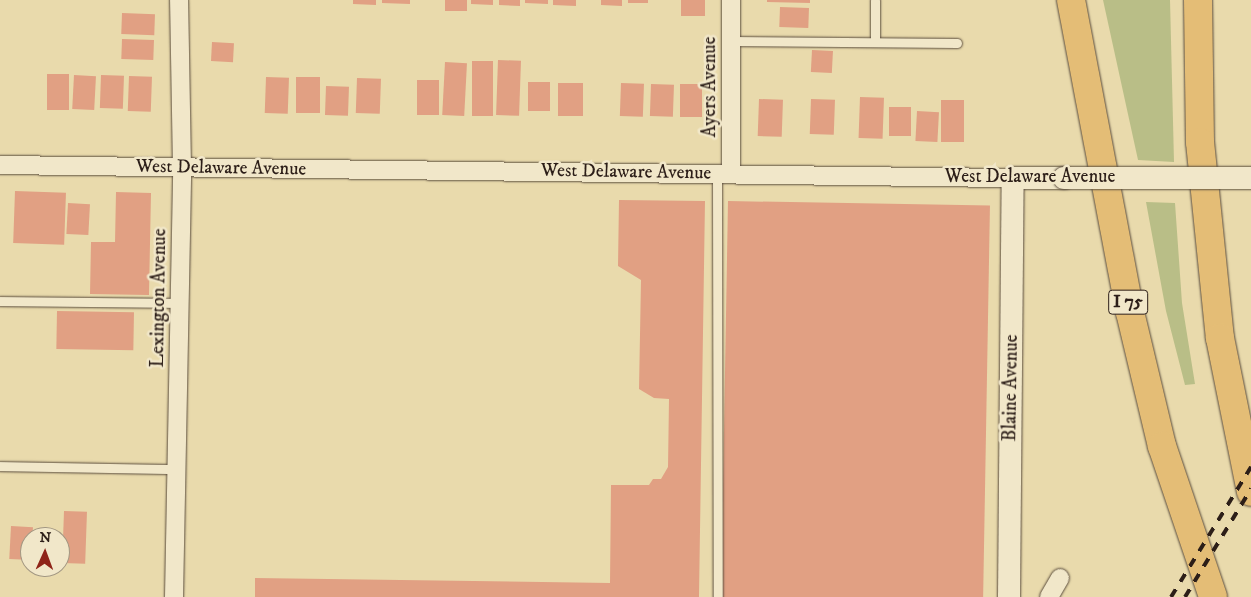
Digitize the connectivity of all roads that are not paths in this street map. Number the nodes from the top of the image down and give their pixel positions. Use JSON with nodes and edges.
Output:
{"nodes":[{"id":1,"x":179,"y":0,"type":"edge"},
{"id":2,"x":731,"y":0,"type":"edge"},
{"id":3,"x":874,"y":0,"type":"edge"},
{"id":4,"x":1071,"y":0,"type":"edge"},
{"id":5,"x":1198,"y":0,"type":"edge"},
{"id":6,"x":731,"y":41,"type":"junction"},
{"id":7,"x":875,"y":42,"type":"junction"},
{"id":8,"x":957,"y":43,"type":"dead end"},
{"id":9,"x":0,"y":165,"type":"edge"},
{"id":10,"x":182,"y":168,"type":"junction"},
{"id":11,"x":724,"y":173,"type":"junction"},
{"id":12,"x":1014,"y":178,"type":"junction"},
{"id":13,"x":1251,"y":178,"type":"edge"},
{"id":14,"x":0,"y":301,"type":"edge"},
{"id":15,"x":180,"y":303,"type":"junction"},
{"id":16,"x":0,"y":466,"type":"edge"},
{"id":17,"x":177,"y":470,"type":"junction"},
{"id":18,"x":1251,"y":492,"type":"edge"},
{"id":19,"x":1060,"y":578,"type":"dead end"},
{"id":20,"x":174,"y":597,"type":"edge"},
{"id":21,"x":718,"y":597,"type":"edge"},
{"id":22,"x":1009,"y":597,"type":"edge"},
{"id":23,"x":1049,"y":597,"type":"edge"},
{"id":24,"x":1213,"y":597,"type":"edge"}],
"edges":[{"from":1,"to":10,"type":"street","name":"Lexington Avenue"},
{"from":2,"to":6,"type":"street","name":"Ayers Avenue"},
{"from":3,"to":7,"type":"lane"},
{"from":4,"to":24,"type":"highway","number":"I 75"},
{"from":5,"to":18,"type":"highway"},
{"from":6,"to":7,"type":"lane"},
{"from":6,"to":11,"type":"street","name":"Ayers Avenue"},
{"from":7,"to":8,"type":"lane"},
{"from":9,"to":10,"type":"street","name":"West Delaware Avenue"},
{"from":10,"to":11,"type":"street","name":"West Delaware Avenue"},
{"from":10,"to":15,"type":"street","name":"Lexington Avenue"},
{"from":11,"to":12,"type":"street","name":"West Delaware Avenue"},
{"from":11,"to":21,"type":"lane"},
{"from":12,"to":13,"type":"street","name":"West Delaware Avenue","bridge":true},
{"from":12,"to":22,"type":"street","name":"Blaine Avenue"},
{"from":14,"to":15,"type":"lane"},
{"from":15,"to":17,"type":"street","name":"Lexington Avenue"},
{"from":16,"to":17,"type":"lane"},
{"from":17,"to":20,"type":"street","name":"Lexington Avenue"},
{"from":19,"to":23,"type":"street"}]}
